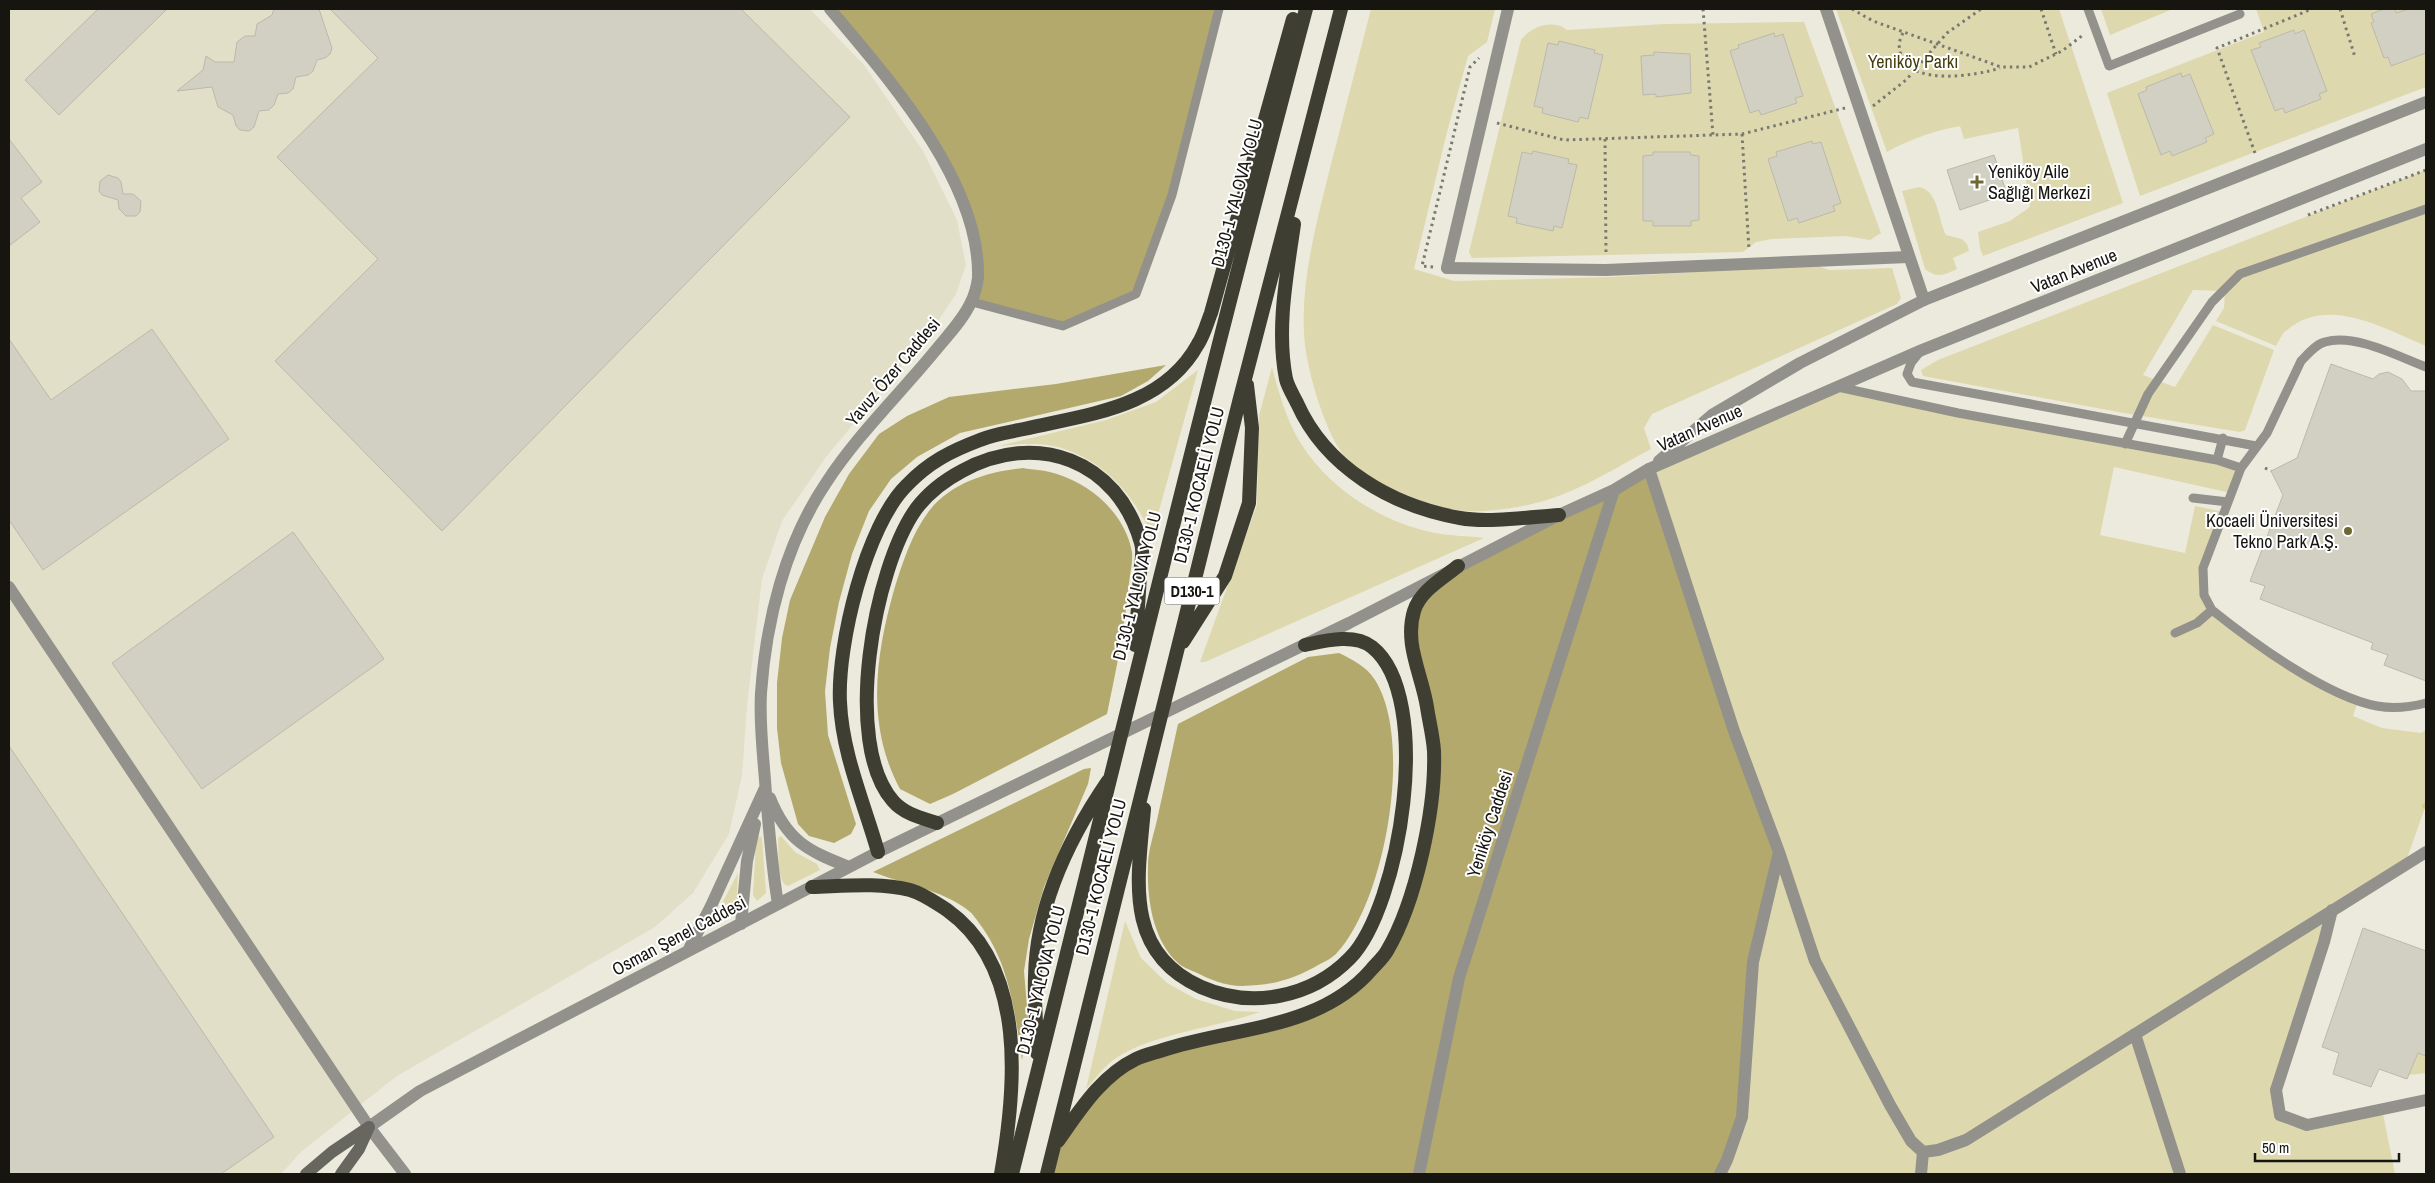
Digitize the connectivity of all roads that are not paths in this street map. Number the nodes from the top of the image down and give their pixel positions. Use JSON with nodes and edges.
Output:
{"nodes":[{"id":1,"x":830,"y":9,"type":"edge"},
{"id":2,"x":1219,"y":9,"type":"edge"},
{"id":3,"x":1296,"y":9,"type":"edge"},
{"id":4,"x":1306,"y":9,"type":"edge"},
{"id":5,"x":1341,"y":9,"type":"edge"},
{"id":6,"x":1508,"y":9,"type":"edge"},
{"id":7,"x":1826,"y":9,"type":"edge"},
{"id":8,"x":2088,"y":9,"type":"edge"},
{"id":9,"x":2240,"y":14,"type":"dead end"},
{"id":10,"x":2426,"y":102,"type":"edge"},
{"id":11,"x":2426,"y":149,"type":"edge"},
{"id":12,"x":1302,"y":162,"type":"junction"},
{"id":13,"x":2426,"y":208,"type":"edge"},
{"id":14,"x":1908,"y":256,"type":"junction"},
{"id":15,"x":1924,"y":300,"type":"junction"},
{"id":16,"x":972,"y":302,"type":"junction"},
{"id":17,"x":1922,"y":350,"type":"junction"},
{"id":18,"x":2426,"y":367,"type":"edge"},
{"id":19,"x":1246,"y":376,"type":"junction"},
{"id":20,"x":1838,"y":387,"type":"junction"},
{"id":21,"x":2133,"y":424,"type":"junction"},
{"id":22,"x":2223,"y":438,"type":"junction"},
{"id":23,"x":2125,"y":444,"type":"junction"},
{"id":24,"x":2256,"y":446,"type":"junction"},
{"id":25,"x":2217,"y":460,"type":"junction"},
{"id":26,"x":2241,"y":468,"type":"junction"},
{"id":27,"x":1649,"y":470,"type":"junction"},
{"id":28,"x":1614,"y":490,"type":"junction"},
{"id":29,"x":2193,"y":498,"type":"dead end"},
{"id":30,"x":2228,"y":502,"type":"junction"},
{"id":31,"x":1559,"y":515,"type":"junction"},
{"id":32,"x":1458,"y":566,"type":"junction"},
{"id":33,"x":9,"y":587,"type":"edge"},
{"id":34,"x":2212,"y":610,"type":"junction"},
{"id":35,"x":2176,"y":633,"type":"dead end"},
{"id":36,"x":1304,"y":645,"type":"junction"},
{"id":37,"x":1176,"y":653,"type":"junction"},
{"id":38,"x":1132,"y":684,"type":"junction"},
{"id":39,"x":2426,"y":703,"type":"edge"},
{"id":40,"x":1147,"y":772,"type":"junction"},
{"id":41,"x":1112,"y":774,"type":"junction"},
{"id":42,"x":766,"y":786,"type":"junction"},
{"id":43,"x":937,"y":823,"type":"junction"},
{"id":44,"x":878,"y":852,"type":"junction"},
{"id":45,"x":1779,"y":852,"type":"junction"},
{"id":46,"x":2426,"y":852,"type":"edge"},
{"id":47,"x":850,"y":867,"type":"junction"},
{"id":48,"x":812,"y":887,"type":"junction"},
{"id":49,"x":778,"y":904,"type":"junction"},
{"id":50,"x":2332,"y":910,"type":"junction"},
{"id":51,"x":741,"y":924,"type":"junction"},
{"id":52,"x":688,"y":951,"type":"junction"},
{"id":53,"x":2135,"y":1034,"type":"junction"},
{"id":54,"x":1036,"y":1075,"type":"junction"},
{"id":55,"x":2426,"y":1100,"type":"edge"},
{"id":56,"x":369,"y":1127,"type":"junction"},
{"id":57,"x":1054,"y":1148,"type":"junction"},
{"id":58,"x":1923,"y":1152,"type":"junction"},
{"id":59,"x":306,"y":1174,"type":"edge"},
{"id":60,"x":341,"y":1174,"type":"edge"},
{"id":61,"x":405,"y":1174,"type":"edge"},
{"id":62,"x":1001,"y":1174,"type":"edge"},
{"id":63,"x":1012,"y":1174,"type":"edge"},
{"id":64,"x":1047,"y":1174,"type":"edge"},
{"id":65,"x":1419,"y":1174,"type":"edge"},
{"id":66,"x":1720,"y":1174,"type":"edge"},
{"id":67,"x":1921,"y":1174,"type":"edge"},
{"id":68,"x":2180,"y":1174,"type":"edge"}],
"edges":[{"from":1,"to":16,"type":"street","name":"Yavuz Özer Caddesi"},
{"from":2,"to":16,"type":"lane"},
{"from":3,"to":44,"type":"highway"},
{"from":4,"to":38,"type":"highway","name":"D130-1 YALOVA YOLU","number":"D130-1"},
{"from":5,"to":12,"type":"highway","name":"D130-1 KOCAELİ YOLU","number":"D130-1"},
{"from":6,"to":14,"type":"street"},
{"from":7,"to":14,"type":"street"},
{"from":8,"to":9,"type":"lane"},
{"from":10,"to":15,"type":"street","name":"Vatan Avenue"},
{"from":11,"to":17,"type":"street","name":"Vatan Avenue"},
{"from":12,"to":19,"type":"highway","name":"D130-1 KOCAELİ YOLU","number":"D130-1"},
{"from":12,"to":31,"type":"highway"},
{"from":13,"to":21,"type":"lane"},
{"from":14,"to":15,"type":"street"},
{"from":15,"to":27,"type":"street","name":"Vatan Avenue"},
{"from":16,"to":42,"type":"street","name":"Yavuz Özer Caddesi"},
{"from":17,"to":20,"type":"street","name":"Vatan Avenue"},
{"from":17,"to":21,"type":"lane"},
{"from":18,"to":24,"type":"lane"},
{"from":19,"to":37,"type":"highway","name":"D130-1 KOCAELİ YOLU","number":"D130-1"},
{"from":19,"to":37,"type":"highway"},
{"from":20,"to":23,"type":"lane"},
{"from":20,"to":27,"type":"street","name":"Vatan Avenue"},
{"from":21,"to":22,"type":"lane"},
{"from":21,"to":23,"type":"lane"},
{"from":22,"to":24,"type":"lane"},
{"from":22,"to":25,"type":"lane"},
{"from":23,"to":25,"type":"lane"},
{"from":24,"to":26,"type":"lane"},
{"from":25,"to":26,"type":"lane"},
{"from":26,"to":30,"type":"lane"},
{"from":27,"to":28,"type":"street","name":"Osman Şenel Caddesi"},
{"from":27,"to":45,"type":"street"},
{"from":28,"to":31,"type":"street","name":"Osman Şenel Caddesi"},
{"from":28,"to":65,"type":"street","name":"Yeniköy Caddesi"},
{"from":29,"to":30,"type":"lane"},
{"from":30,"to":34,"type":"lane"},
{"from":31,"to":32,"type":"street","name":"Osman Şenel Caddesi"},
{"from":32,"to":36,"type":"street","name":"Osman Şenel Caddesi"},
{"from":32,"to":57,"type":"highway"},
{"from":33,"to":56,"type":"street"},
{"from":34,"to":35,"type":"lane"},
{"from":34,"to":39,"type":"lane"},
{"from":36,"to":40,"type":"highway"},
{"from":36,"to":43,"type":"street","name":"Osman Şenel Caddesi"},
{"from":37,"to":40,"type":"highway","name":"D130-1 KOCAELİ YOLU","number":"D130-1"},
{"from":38,"to":41,"type":"highway","name":"D130-1 YALOVA YOLU","number":"D130-1"},
{"from":38,"to":43,"type":"highway"},
{"from":40,"to":57,"type":"highway","name":"D130-1 KOCAELİ YOLU","number":"D130-1"},
{"from":41,"to":54,"type":"highway","name":"D130-1 YALOVA YOLU","number":"D130-1"},
{"from":41,"to":54,"type":"highway"},
{"from":42,"to":47,"type":"street","name":"Yavuz Özer Caddesi"},
{"from":42,"to":49,"type":"street","name":"Yavuz Özer Caddesi"},
{"from":42,"to":51,"type":"street","name":"Yavuz Özer Caddesi"},
{"from":42,"to":52,"type":"street","name":"Yavuz Özer Caddesi"},
{"from":43,"to":44,"type":"street","name":"Osman Şenel Caddesi"},
{"from":44,"to":47,"type":"street","name":"Osman Şenel Caddesi"},
{"from":45,"to":58,"type":"street"},
{"from":45,"to":66,"type":"street"},
{"from":46,"to":50,"type":"street"},
{"from":47,"to":48,"type":"street","name":"Osman Şenel Caddesi"},
{"from":48,"to":49,"type":"street","name":"Osman Şenel Caddesi"},
{"from":48,"to":62,"type":"highway"},
{"from":49,"to":51,"type":"street","name":"Osman Şenel Caddesi"},
{"from":50,"to":53,"type":"street"},
{"from":50,"to":55,"type":"street"},
{"from":51,"to":52,"type":"street","name":"Osman Şenel Caddesi"},
{"from":52,"to":56,"type":"street","name":"Osman Şenel Caddesi"},
{"from":53,"to":58,"type":"street"},
{"from":53,"to":68,"type":"street"},
{"from":54,"to":63,"type":"highway","name":"D130-1 YALOVA YOLU","number":"D130-1"},
{"from":56,"to":59,"type":"main road","name":"Osman Şenel Caddesi"},
{"from":56,"to":60,"type":"main road","name":"Osman Şenel Caddesi"},
{"from":56,"to":61,"type":"street"},
{"from":57,"to":64,"type":"highway","name":"D130-1 KOCAELİ YOLU","number":"D130-1"},
{"from":58,"to":67,"type":"street"}]}
